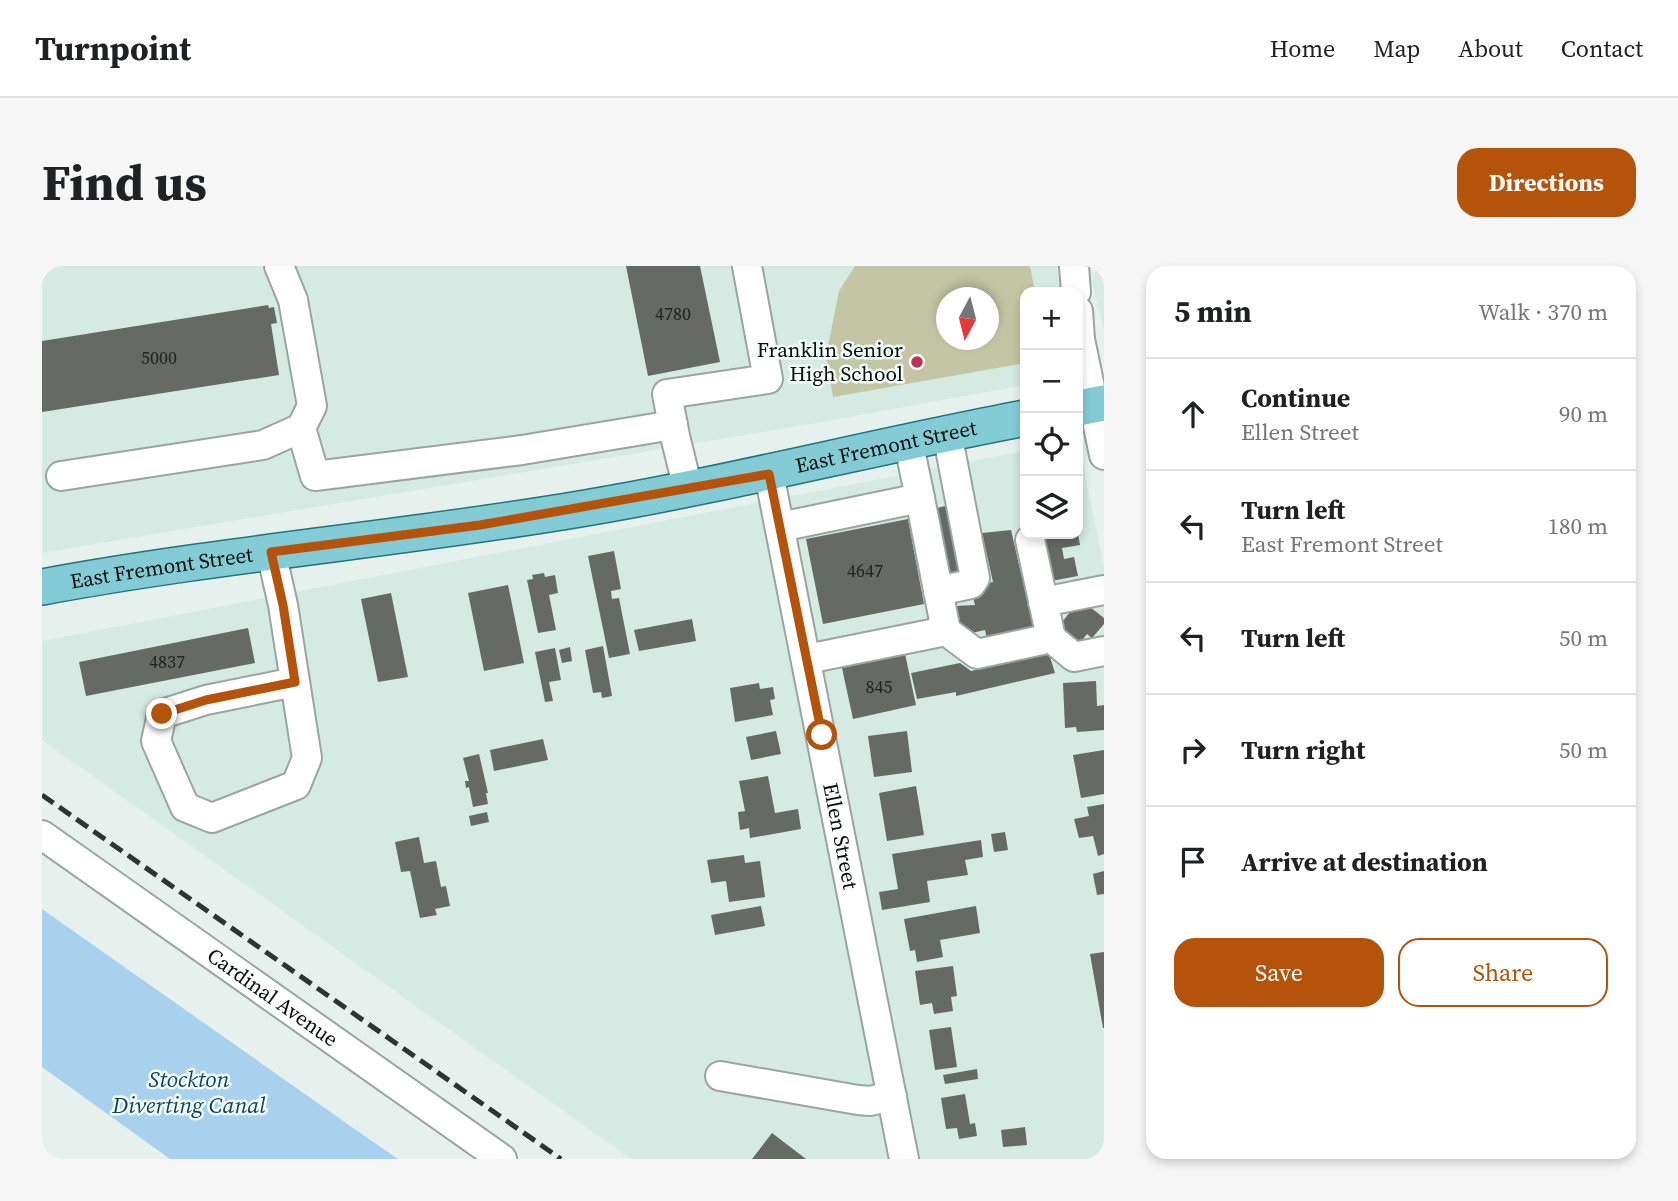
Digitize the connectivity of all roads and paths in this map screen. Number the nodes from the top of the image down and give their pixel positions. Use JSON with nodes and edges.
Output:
{"nodes":[{"id":1,"x":279,"y":266,"type":"edge"},
{"id":2,"x":747,"y":266,"type":"edge"},
{"id":3,"x":1074,"y":266,"type":"edge"},
{"id":4,"x":1076,"y":287,"type":"edge"},
{"id":5,"x":1082,"y":350,"type":"edge"},
{"id":6,"x":1092,"y":405,"type":"edge"},
{"id":7,"x":1020,"y":419,"type":"edge"},
{"id":8,"x":673,"y":425,"type":"junction"},
{"id":9,"x":302,"y":428,"type":"junction"},
{"id":10,"x":947,"y":433,"type":"junction"},
{"id":11,"x":908,"y":440,"type":"junction"},
{"id":12,"x":1104,"y":455,"type":"edge"},
{"id":13,"x":769,"y":474,"type":"junction"},
{"id":14,"x":61,"y":476,"type":"dead end"},
{"id":15,"x":688,"y":489,"type":"junction"},
{"id":16,"x":920,"y":498,"type":"junction"},
{"id":17,"x":780,"y":527,"type":"junction"},
{"id":18,"x":1030,"y":540,"type":"dead end"},
{"id":19,"x":271,"y":552,"type":"junction"},
{"id":20,"x":136,"y":572,"type":"junction"},
{"id":21,"x":42,"y":573,"type":"edge"},
{"id":22,"x":42,"y":587,"type":"edge"},
{"id":23,"x":1104,"y":590,"type":"edge"},
{"id":24,"x":938,"y":591,"type":"junction"},
{"id":25,"x":1043,"y":602,"type":"junction"},
{"id":26,"x":946,"y":631,"type":"junction"},
{"id":27,"x":1051,"y":638,"type":"junction"},
{"id":28,"x":1104,"y":651,"type":"edge"},
{"id":29,"x":807,"y":659,"type":"junction"},
{"id":30,"x":295,"y":682,"type":"junction"},
{"id":31,"x":42,"y":835,"type":"edge"},
{"id":32,"x":720,"y":1076,"type":"dead end"},
{"id":33,"x":892,"y":1096,"type":"junction"},
{"id":34,"x":502,"y":1159,"type":"edge"},
{"id":35,"x":904,"y":1159,"type":"edge"}],
"edges":[{"from":1,"to":9,"type":"street"},
{"from":2,"to":8,"type":"street"},
{"from":3,"to":4,"type":"street"},
{"from":5,"to":6,"type":"street"},
{"from":6,"to":12,"type":"street"},
{"from":7,"to":10,"type":"main road","name":"East Fremont Street"},
{"from":8,"to":9,"type":"street"},
{"from":8,"to":15,"type":"street"},
{"from":9,"to":14,"type":"street"},
{"from":10,"to":11,"type":"main road","name":"East Fremont Street"},
{"from":10,"to":24,"type":"street"},
{"from":11,"to":13,"type":"main road","name":"East Fremont Street"},
{"from":11,"to":16,"type":"street"},
{"from":13,"to":15,"type":"main road","name":"East Fremont Street"},
{"from":13,"to":17,"type":"street","name":"Ellen Street"},
{"from":15,"to":19,"type":"main road","name":"East Fremont Street"},
{"from":16,"to":17,"type":"street"},
{"from":16,"to":24,"type":"street"},
{"from":17,"to":29,"type":"street","name":"Ellen Street"},
{"from":18,"to":25,"type":"street"},
{"from":19,"to":20,"type":"main road","name":"East Fremont Street"},
{"from":19,"to":30,"type":"street"},
{"from":20,"to":21,"type":"main road"},
{"from":20,"to":22,"type":"main road","name":"East Fremont Street"},
{"from":23,"to":25,"type":"street"},
{"from":24,"to":26,"type":"street"},
{"from":25,"to":27,"type":"street"},
{"from":26,"to":27,"type":"street"},
{"from":26,"to":29,"type":"street"},
{"from":27,"to":28,"type":"street"},
{"from":29,"to":33,"type":"street","name":"Ellen Street"},
{"from":30,"to":30,"type":"street"},
{"from":31,"to":34,"type":"street","name":"Cardinal Avenue"},
{"from":32,"to":33,"type":"street"},
{"from":33,"to":35,"type":"street","name":"Ellen Street"}]}
